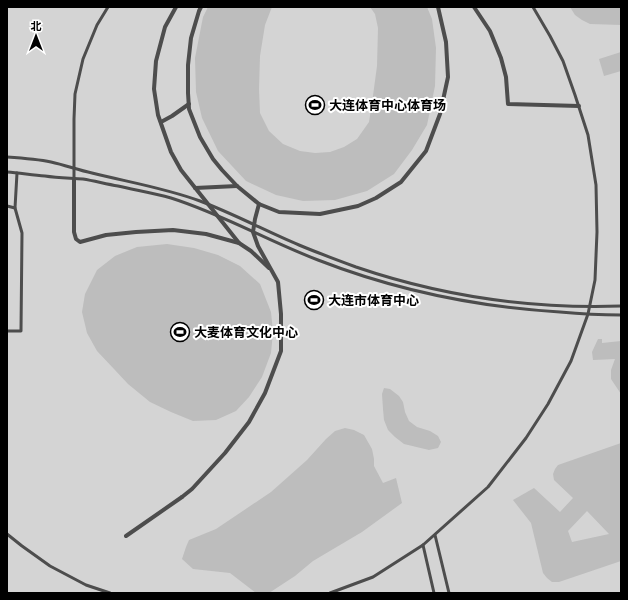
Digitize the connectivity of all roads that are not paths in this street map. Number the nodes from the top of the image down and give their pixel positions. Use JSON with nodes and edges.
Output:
{"nodes":[{"id":1,"x":108,"y":7,"type":"edge"},
{"id":2,"x":176,"y":7,"type":"edge"},
{"id":3,"x":201,"y":7,"type":"edge"},
{"id":4,"x":438,"y":7,"type":"edge"},
{"id":5,"x":474,"y":7,"type":"edge"},
{"id":6,"x":534,"y":7,"type":"edge"},
{"id":7,"x":189,"y":104,"type":"junction"},
{"id":8,"x":579,"y":106,"type":"junction"},
{"id":9,"x":161,"y":122,"type":"junction"},
{"id":10,"x":7,"y":157,"type":"edge"},
{"id":11,"x":74,"y":169,"type":"junction"},
{"id":12,"x":7,"y":172,"type":"edge"},
{"id":13,"x":18,"y":173,"type":"junction"},
{"id":14,"x":74,"y":179,"type":"junction"},
{"id":15,"x":237,"y":186,"type":"junction"},
{"id":16,"x":195,"y":188,"type":"junction"},
{"id":17,"x":259,"y":204,"type":"junction"},
{"id":18,"x":7,"y":206,"type":"edge"},
{"id":19,"x":15,"y":208,"type":"junction"},
{"id":20,"x":239,"y":243,"type":"junction"},
{"id":21,"x":269,"y":268,"type":"junction"},
{"id":22,"x":590,"y":306,"type":"junction"},
{"id":23,"x":621,"y":306,"type":"edge"},
{"id":24,"x":588,"y":314,"type":"junction"},
{"id":25,"x":621,"y":315,"type":"edge"},
{"id":26,"x":7,"y":331,"type":"edge"},
{"id":27,"x":7,"y":534,"type":"edge"},
{"id":28,"x":435,"y":535,"type":"junction"},
{"id":29,"x":126,"y":536,"type":"dead end"},
{"id":30,"x":423,"y":545,"type":"junction"},
{"id":31,"x":110,"y":593,"type":"edge"},
{"id":32,"x":330,"y":593,"type":"edge"},
{"id":33,"x":434,"y":593,"type":"edge"},
{"id":34,"x":449,"y":593,"type":"edge"}],
"edges":[{"from":1,"to":11,"type":"lane"},
{"from":2,"to":9,"type":"street","bridge":true},
{"from":3,"to":7,"type":"street"},
{"from":4,"to":17,"type":"street"},
{"from":5,"to":8,"type":"street"},
{"from":6,"to":8,"type":"lane"},
{"from":7,"to":9,"type":"street"},
{"from":7,"to":15,"type":"street"},
{"from":8,"to":22,"type":"lane"},
{"from":9,"to":16,"type":"street","bridge":true},
{"from":10,"to":11,"type":"lane"},
{"from":11,"to":14,"type":"lane"},
{"from":11,"to":22,"type":"lane"},
{"from":12,"to":13,"type":"lane"},
{"from":13,"to":14,"type":"lane"},
{"from":13,"to":19,"type":"lane"},
{"from":14,"to":20,"type":"street"},
{"from":14,"to":24,"type":"lane"},
{"from":15,"to":16,"type":"street"},
{"from":15,"to":17,"type":"street"},
{"from":16,"to":20,"type":"street","bridge":true},
{"from":17,"to":21,"type":"street","bridge":true},
{"from":18,"to":19,"type":"lane"},
{"from":19,"to":26,"type":"lane"},
{"from":20,"to":21,"type":"street"},
{"from":21,"to":29,"type":"street","bridge":true},
{"from":22,"to":23,"type":"lane"},
{"from":22,"to":24,"type":"lane"},
{"from":24,"to":25,"type":"lane"},
{"from":24,"to":28,"type":"lane"},
{"from":27,"to":31,"type":"lane"},
{"from":28,"to":30,"type":"lane"},
{"from":28,"to":34,"type":"lane"},
{"from":30,"to":32,"type":"lane"},
{"from":30,"to":33,"type":"lane"}]}
